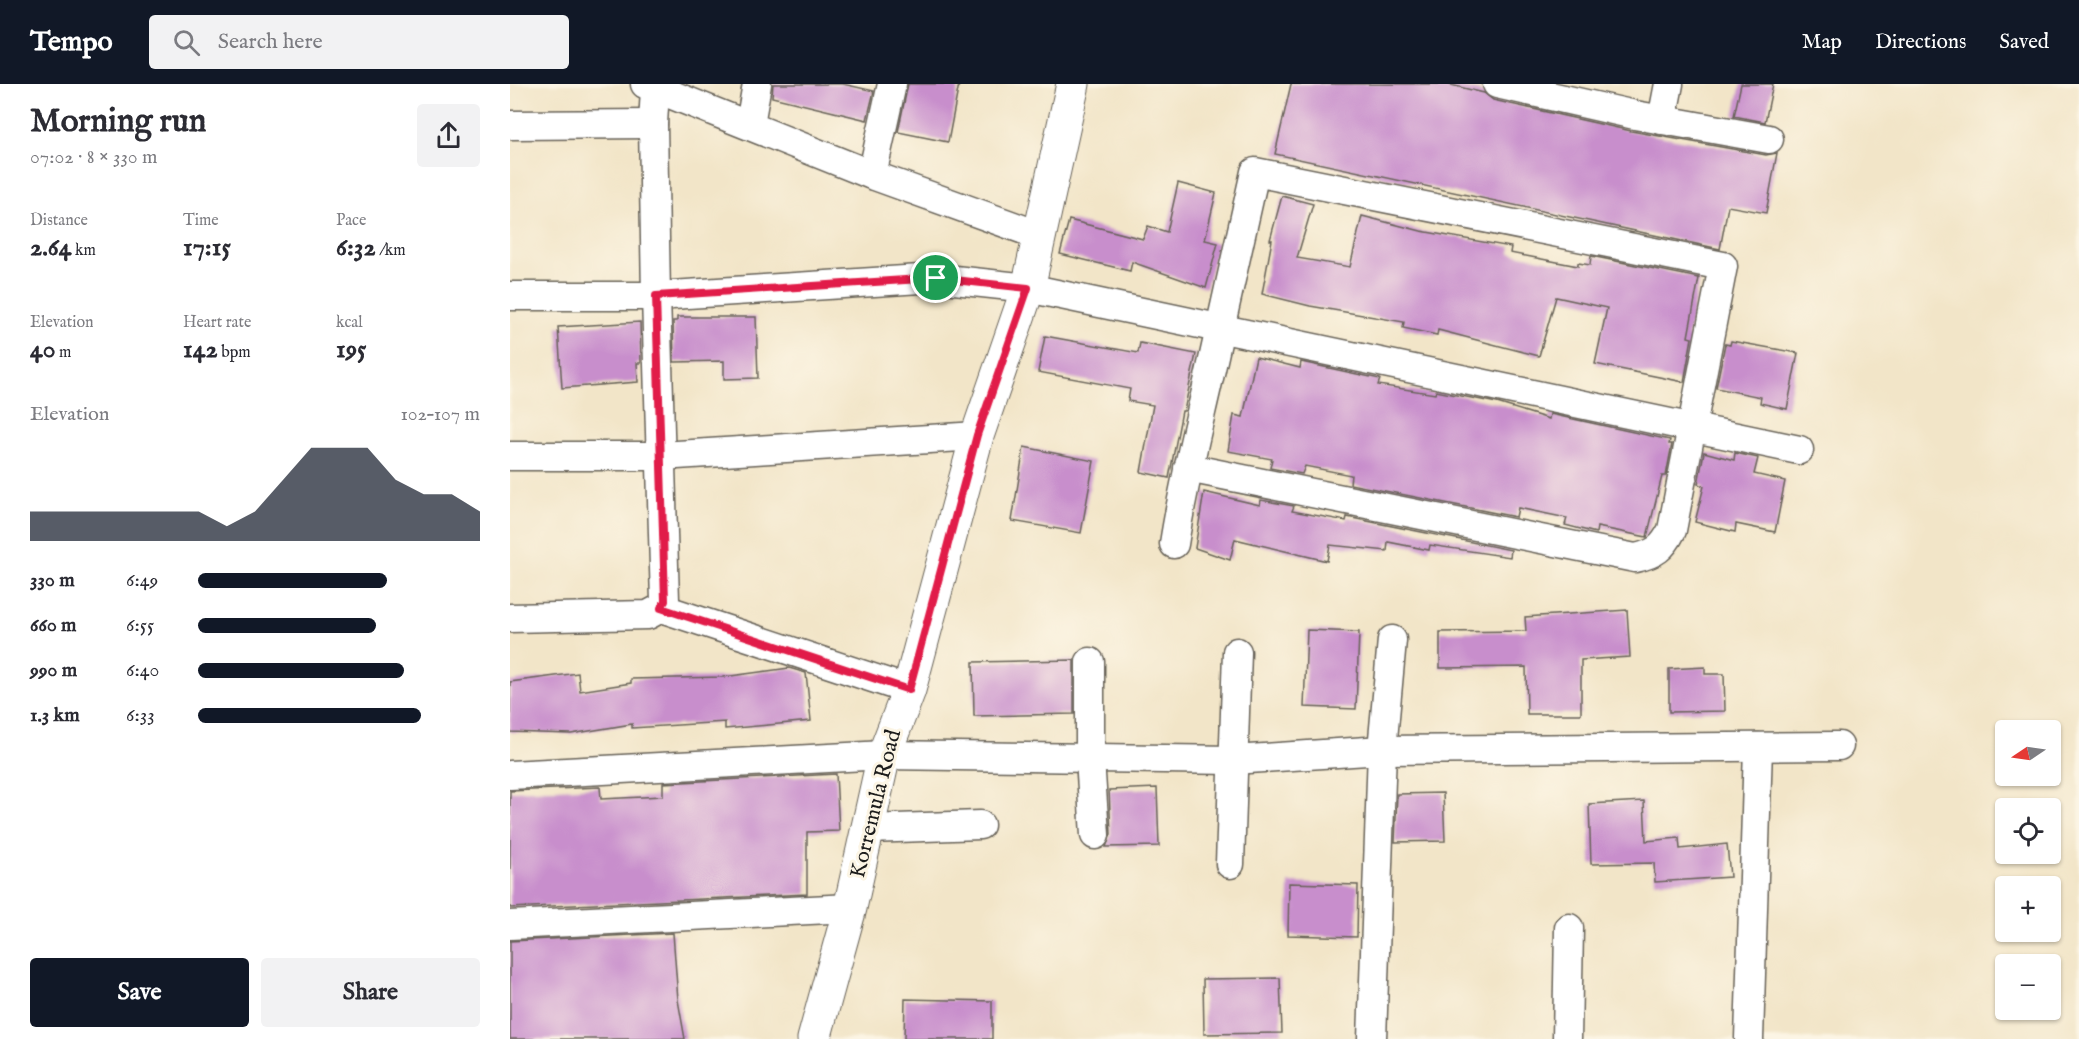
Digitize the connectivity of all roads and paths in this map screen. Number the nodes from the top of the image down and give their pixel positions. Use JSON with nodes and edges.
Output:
{"nodes":[{"id":1,"x":757,"y":84,"type":"edge"},
{"id":2,"x":892,"y":84,"type":"edge"},
{"id":3,"x":1073,"y":84,"type":"edge"},
{"id":4,"x":1497,"y":84,"type":"edge"},
{"id":5,"x":1669,"y":84,"type":"edge"},
{"id":6,"x":650,"y":86,"type":"edge"},
{"id":7,"x":1662,"y":120,"type":"junction"},
{"id":8,"x":653,"y":124,"type":"junction"},
{"id":9,"x":750,"y":124,"type":"junction"},
{"id":10,"x":510,"y":125,"type":"edge"},
{"id":11,"x":1769,"y":139,"type":"dead end"},
{"id":12,"x":872,"y":175,"type":"junction"},
{"id":13,"x":1041,"y":236,"type":"junction"},
{"id":14,"x":1028,"y":288,"type":"junction"},
{"id":15,"x":510,"y":296,"type":"edge"},
{"id":16,"x":656,"y":296,"type":"junction"},
{"id":17,"x":1221,"y":329,"type":"junction"},
{"id":18,"x":1693,"y":426,"type":"junction"},
{"id":19,"x":977,"y":435,"type":"junction"},
{"id":20,"x":1799,"y":450,"type":"dead end"},
{"id":21,"x":510,"y":456,"type":"edge"},
{"id":22,"x":662,"y":456,"type":"junction"},
{"id":23,"x":1188,"y":468,"type":"junction"},
{"id":24,"x":1174,"y":544,"type":"dead end"},
{"id":25,"x":661,"y":608,"type":"junction"},
{"id":26,"x":510,"y":618,"type":"edge"},
{"id":27,"x":1392,"y":640,"type":"dead end"},
{"id":28,"x":1237,"y":652,"type":"dead end"},
{"id":29,"x":1090,"y":662,"type":"dead end"},
{"id":30,"x":909,"y":690,"type":"junction"},
{"id":31,"x":1839,"y":746,"type":"dead end"},
{"id":32,"x":1758,"y":747,"type":"junction"},
{"id":33,"x":1382,"y":750,"type":"junction"},
{"id":34,"x":884,"y":755,"type":"junction"},
{"id":35,"x":1090,"y":759,"type":"junction"},
{"id":36,"x":1233,"y":760,"type":"junction"},
{"id":37,"x":510,"y":775,"type":"edge"},
{"id":38,"x":981,"y":825,"type":"dead end"},
{"id":39,"x":869,"y":829,"type":"junction"},
{"id":40,"x":1095,"y":835,"type":"dead end"},
{"id":41,"x":1230,"y":864,"type":"dead end"},
{"id":42,"x":850,"y":908,"type":"junction"},
{"id":43,"x":510,"y":925,"type":"edge"},
{"id":44,"x":1569,"y":928,"type":"dead end"},
{"id":45,"x":814,"y":1039,"type":"edge"},
{"id":46,"x":1372,"y":1039,"type":"edge"},
{"id":47,"x":1567,"y":1039,"type":"edge"},
{"id":48,"x":1749,"y":1039,"type":"edge"}],
"edges":[{"from":1,"to":9,"type":"street"},
{"from":2,"to":12,"type":"street"},
{"from":3,"to":13,"type":"street","name":"Korremula Road"},
{"from":4,"to":7,"type":"street"},
{"from":5,"to":7,"type":"street"},
{"from":6,"to":8,"type":"street"},
{"from":6,"to":9,"type":"street"},
{"from":7,"to":11,"type":"street"},
{"from":8,"to":10,"type":"street"},
{"from":8,"to":16,"type":"street"},
{"from":9,"to":12,"type":"street"},
{"from":12,"to":13,"type":"street"},
{"from":13,"to":14,"type":"street","name":"Korremula Road"},
{"from":14,"to":16,"type":"street"},
{"from":14,"to":17,"type":"street"},
{"from":14,"to":19,"type":"street","name":"Korremula Road"},
{"from":15,"to":16,"type":"street"},
{"from":16,"to":22,"type":"street"},
{"from":17,"to":18,"type":"street"},
{"from":17,"to":18,"type":"street"},
{"from":17,"to":23,"type":"street"},
{"from":18,"to":20,"type":"street"},
{"from":18,"to":23,"type":"street"},
{"from":19,"to":22,"type":"street"},
{"from":19,"to":30,"type":"street","name":"Korremula Road"},
{"from":21,"to":22,"type":"street"},
{"from":22,"to":25,"type":"street"},
{"from":23,"to":24,"type":"street"},
{"from":25,"to":26,"type":"street"},
{"from":25,"to":30,"type":"street"},
{"from":27,"to":33,"type":"street"},
{"from":28,"to":36,"type":"street"},
{"from":29,"to":35,"type":"street"},
{"from":30,"to":34,"type":"street","name":"Korremula Road"},
{"from":31,"to":32,"type":"street"},
{"from":32,"to":33,"type":"street"},
{"from":32,"to":48,"type":"street"},
{"from":33,"to":36,"type":"street"},
{"from":33,"to":46,"type":"street"},
{"from":34,"to":35,"type":"street"},
{"from":34,"to":37,"type":"street"},
{"from":34,"to":39,"type":"street","name":"Korremula Road"},
{"from":35,"to":36,"type":"street"},
{"from":35,"to":40,"type":"street"},
{"from":36,"to":41,"type":"street"},
{"from":38,"to":39,"type":"street"},
{"from":39,"to":42,"type":"street","name":"Korremula Road"},
{"from":42,"to":43,"type":"street"},
{"from":42,"to":45,"type":"street","name":"Korremula Road"},
{"from":44,"to":47,"type":"street"}]}
